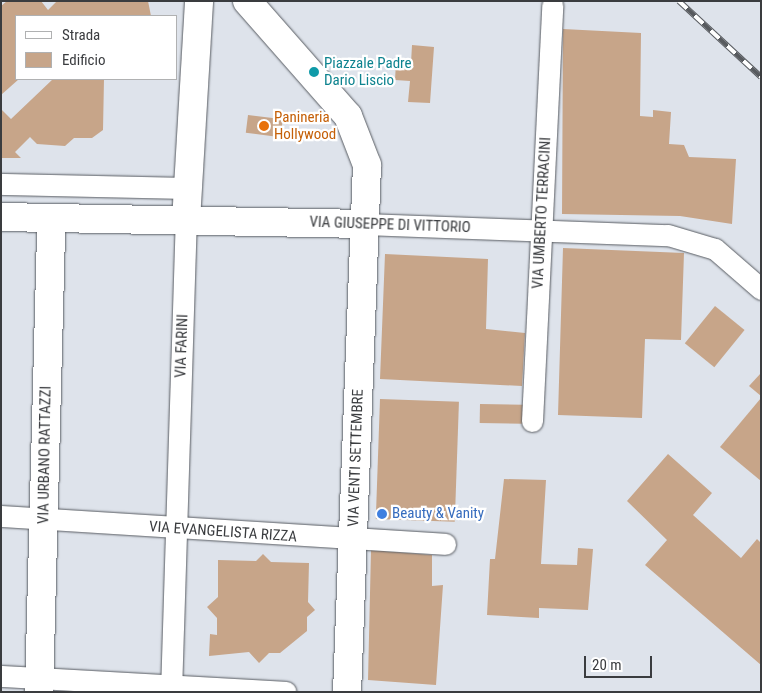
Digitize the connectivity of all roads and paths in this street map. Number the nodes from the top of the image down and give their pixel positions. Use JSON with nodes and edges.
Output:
{"nodes":[{"id":1,"x":199,"y":1,"type":"edge"},
{"id":2,"x":247,"y":1,"type":"edge"},
{"id":3,"x":552,"y":5,"type":"dead end"},
{"id":4,"x":1,"y":184,"type":"edge"},
{"id":5,"x":188,"y":188,"type":"junction"},
{"id":6,"x":1,"y":218,"type":"edge"},
{"id":7,"x":51,"y":219,"type":"junction"},
{"id":8,"x":186,"y":221,"type":"junction"},
{"id":9,"x":364,"y":224,"type":"junction"},
{"id":10,"x":541,"y":230,"type":"junction"},
{"id":11,"x":761,"y":289,"type":"edge"},
{"id":12,"x":532,"y":421,"type":"dead end"},
{"id":13,"x":1,"y":516,"type":"edge"},
{"id":14,"x":44,"y":519,"type":"junction"},
{"id":15,"x":176,"y":529,"type":"junction"},
{"id":16,"x":353,"y":540,"type":"junction"},
{"id":17,"x":444,"y":544,"type":"dead end"},
{"id":18,"x":1,"y":676,"type":"edge"},
{"id":19,"x":39,"y":685,"type":"edge"},
{"id":20,"x":171,"y":688,"type":"edge"},
{"id":21,"x":286,"y":692,"type":"edge"},
{"id":22,"x":347,"y":692,"type":"edge"}],
"edges":[{"from":1,"to":5,"type":"street","name":"VIA FARINI"},
{"from":2,"to":9,"type":"street","name":"VIA VENTI SETTEMBRE"},
{"from":3,"to":10,"type":"street","name":"VIA UMBERTO TERRACINI"},
{"from":4,"to":5,"type":"street"},
{"from":5,"to":8,"type":"street","name":"VIA FARINI"},
{"from":6,"to":7,"type":"street","name":"VIA GIUSEPPE DI VITTORIO"},
{"from":7,"to":8,"type":"street","name":"VIA GIUSEPPE DI VITTORIO"},
{"from":7,"to":14,"type":"street","name":"VIA URBANO RATTAZZI"},
{"from":8,"to":9,"type":"street","name":"VIA GIUSEPPE DI VITTORIO"},
{"from":8,"to":15,"type":"street","name":"VIA FARINI"},
{"from":9,"to":10,"type":"street","name":"VIA GIUSEPPE DI VITTORIO"},
{"from":9,"to":16,"type":"street","name":"VIA VENTI SETTEMBRE"},
{"from":10,"to":11,"type":"street","name":"VIA GIUSEPPE DI VITTORIO"},
{"from":10,"to":12,"type":"street","name":"VIA UMBERTO TERRACINI"},
{"from":13,"to":14,"type":"street","name":"VIA EVANGELISTA RIZZA"},
{"from":14,"to":15,"type":"street","name":"VIA EVANGELISTA RIZZA"},
{"from":14,"to":19,"type":"street","name":"VIA URBANO RATTAZZI"},
{"from":15,"to":16,"type":"street","name":"VIA EVANGELISTA RIZZA"},
{"from":15,"to":20,"type":"street","name":"VIA FARINI"},
{"from":16,"to":17,"type":"street","name":"VIA EVANGELISTA RIZZA"},
{"from":16,"to":22,"type":"street","name":"VIA VENTI SETTEMBRE"},
{"from":18,"to":19,"type":"street"},
{"from":19,"to":20,"type":"street"},
{"from":20,"to":21,"type":"street"}]}
